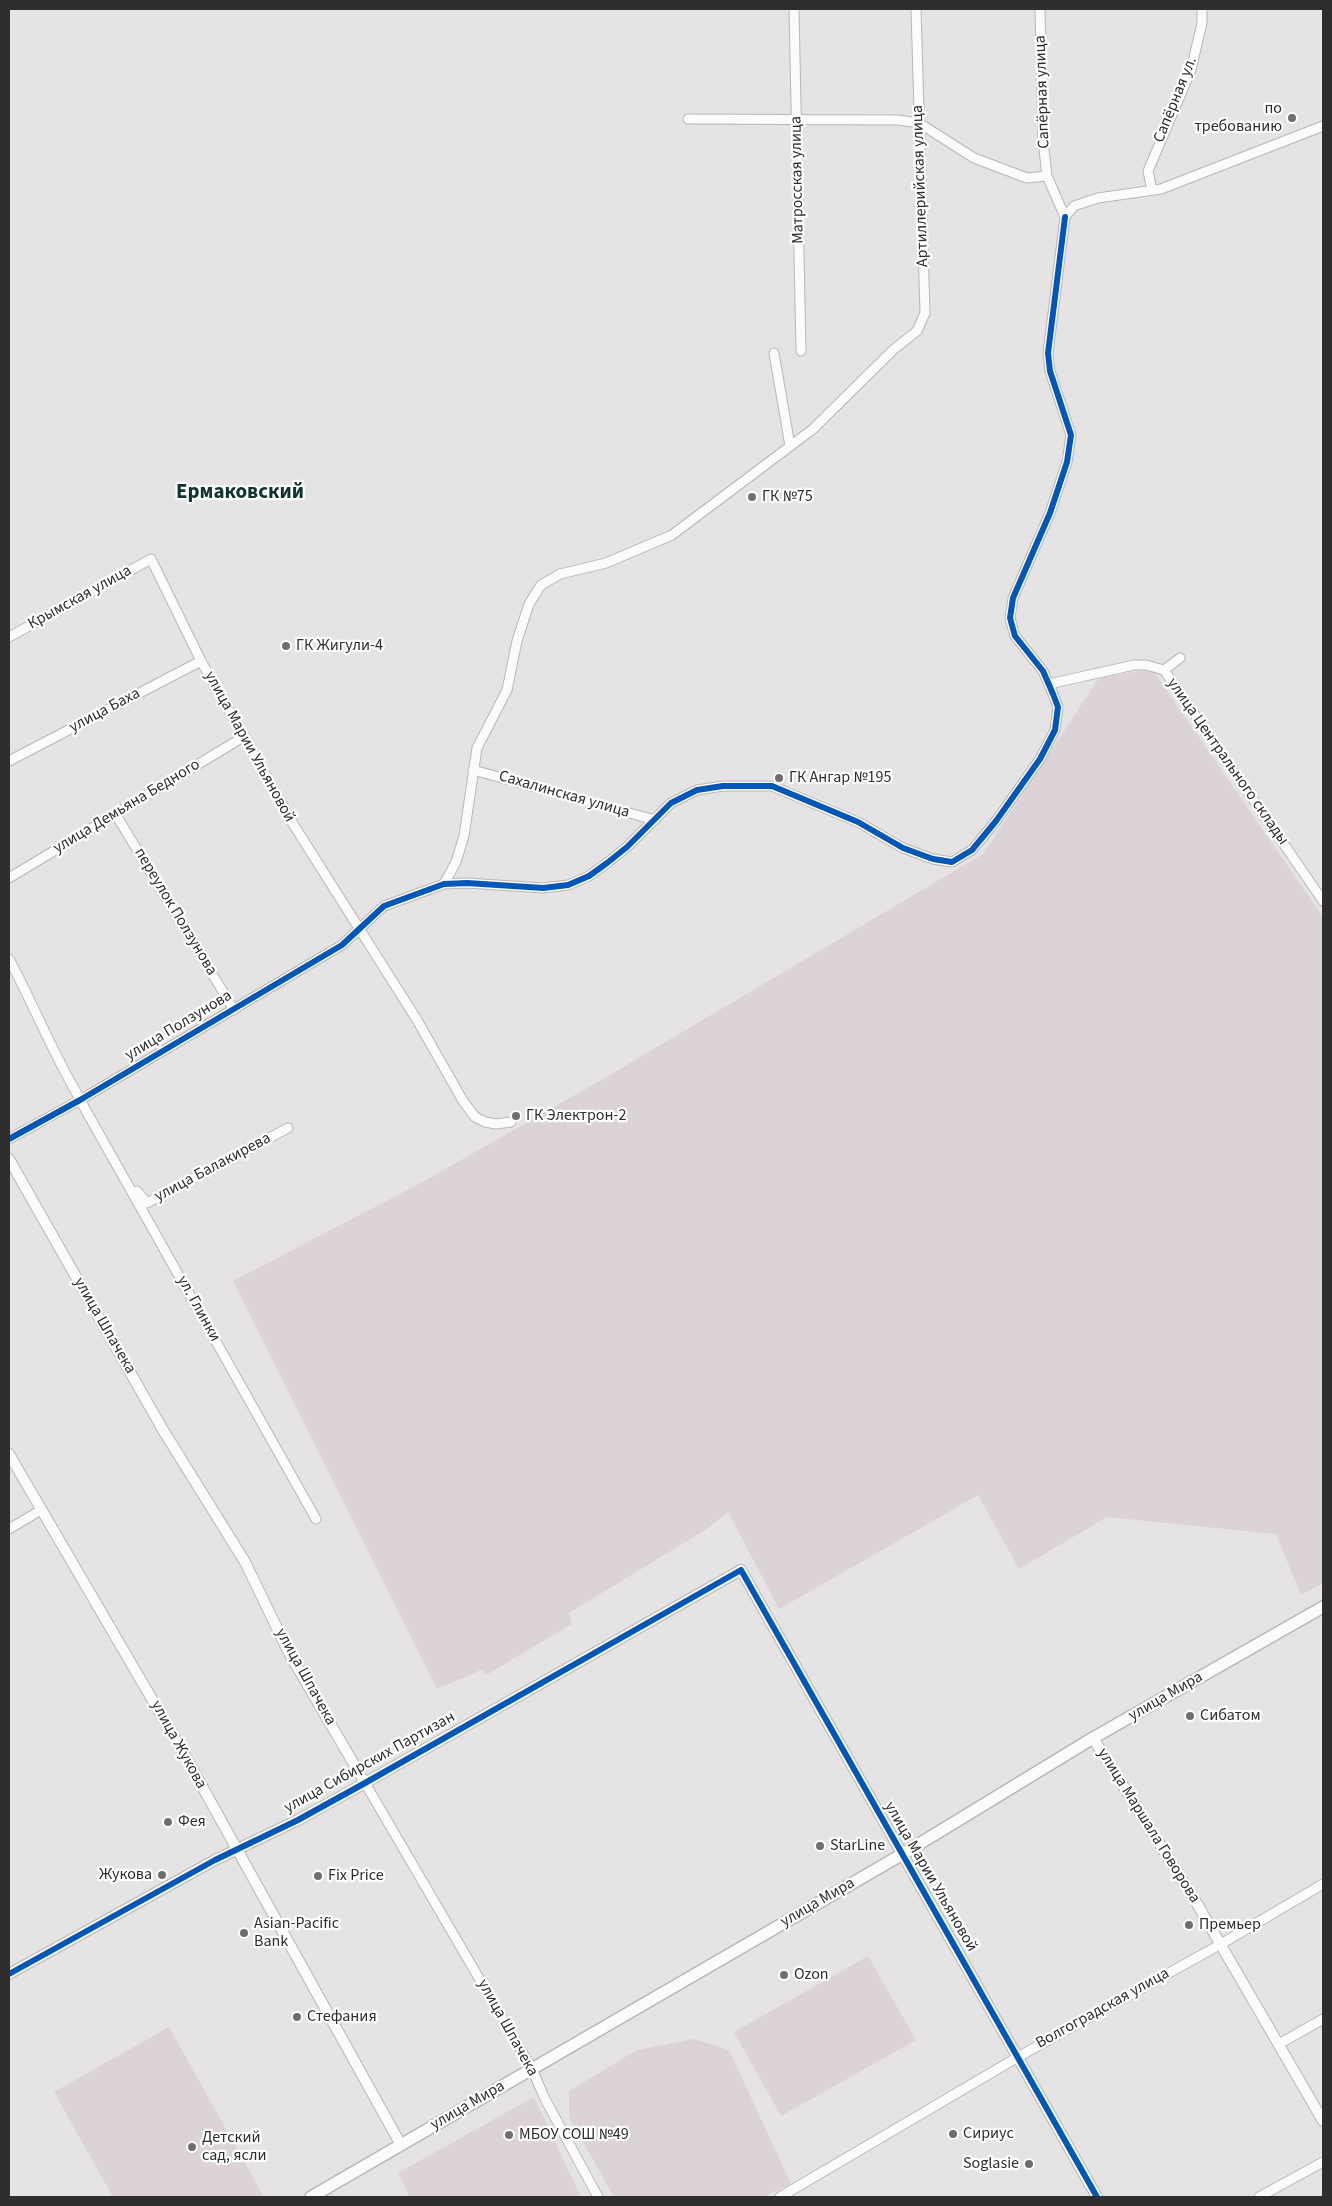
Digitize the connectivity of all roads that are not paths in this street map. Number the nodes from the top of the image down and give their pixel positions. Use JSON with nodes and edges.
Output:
{"nodes":[{"id":1,"x":794,"y":9,"type":"edge"},
{"id":2,"x":916,"y":9,"type":"edge"},
{"id":3,"x":1040,"y":9,"type":"edge"},
{"id":4,"x":1202,"y":9,"type":"edge"},
{"id":5,"x":688,"y":119,"type":"dead end"},
{"id":6,"x":796,"y":120,"type":"junction"},
{"id":7,"x":919,"y":123,"type":"junction"},
{"id":8,"x":1323,"y":126,"type":"edge"},
{"id":9,"x":1047,"y":176,"type":"junction"},
{"id":10,"x":1152,"y":190,"type":"junction"},
{"id":11,"x":1065,"y":217,"type":"junction"},
{"id":12,"x":801,"y":351,"type":"dead end"},
{"id":13,"x":774,"y":354,"type":"dead end"},
{"id":14,"x":790,"y":446,"type":"junction"},
{"id":15,"x":151,"y":559,"type":"joint"},
{"id":16,"x":9,"y":638,"type":"edge"},
{"id":17,"x":1180,"y":658,"type":"dead end"},
{"id":18,"x":201,"y":661,"type":"junction"},
{"id":19,"x":1164,"y":670,"type":"junction"},
{"id":20,"x":1049,"y":684,"type":"junction"},
{"id":21,"x":245,"y":736,"type":"junction"},
{"id":22,"x":9,"y":762,"type":"edge"},
{"id":23,"x":473,"y":770,"type":"junction"},
{"id":24,"x":116,"y":815,"type":"junction"},
{"id":25,"x":655,"y":820,"type":"junction"},
{"id":26,"x":9,"y":878,"type":"edge"},
{"id":27,"x":444,"y":884,"type":"junction"},
{"id":28,"x":1323,"y":901,"type":"edge"},
{"id":29,"x":358,"y":929,"type":"junction"},
{"id":30,"x":9,"y":959,"type":"edge"},
{"id":31,"x":234,"y":1010,"type":"junction"},
{"id":32,"x":80,"y":1100,"type":"junction"},
{"id":33,"x":511,"y":1122,"type":"dead end"},
{"id":34,"x":288,"y":1128,"type":"dead end"},
{"id":35,"x":9,"y":1139,"type":"edge"},
{"id":36,"x":9,"y":1159,"type":"edge"},
{"id":37,"x":9,"y":1454,"type":"edge"},
{"id":38,"x":41,"y":1510,"type":"junction"},
{"id":39,"x":316,"y":1519,"type":"dead end"},
{"id":40,"x":9,"y":1529,"type":"edge"},
{"id":41,"x":741,"y":1570,"type":"joint"},
{"id":42,"x":1323,"y":1607,"type":"edge"},
{"id":43,"x":1093,"y":1738,"type":"junction"},
{"id":44,"x":365,"y":1783,"type":"junction"},
{"id":45,"x":237,"y":1849,"type":"junction"},
{"id":46,"x":902,"y":1854,"type":"junction"},
{"id":47,"x":1323,"y":1884,"type":"edge"},
{"id":48,"x":1221,"y":1944,"type":"junction"},
{"id":49,"x":9,"y":1974,"type":"edge"},
{"id":50,"x":1323,"y":2019,"type":"edge"},
{"id":51,"x":1279,"y":2044,"type":"junction"},
{"id":52,"x":1018,"y":2056,"type":"junction"},
{"id":53,"x":532,"y":2069,"type":"junction"},
{"id":54,"x":1323,"y":2121,"type":"edge"},
{"id":55,"x":401,"y":2145,"type":"junction"},
{"id":56,"x":1323,"y":2162,"type":"edge"},
{"id":57,"x":311,"y":2197,"type":"edge"},
{"id":58,"x":598,"y":2197,"type":"edge"},
{"id":59,"x":780,"y":2197,"type":"edge"},
{"id":60,"x":1098,"y":2197,"type":"edge"},
{"id":61,"x":1259,"y":2197,"type":"edge"}],
"edges":[{"from":1,"to":6,"type":"street","name":"Матросская улица"},
{"from":2,"to":7,"type":"street","name":"Артиллерийская улица"},
{"from":3,"to":9,"type":"street","name":"Сапёрная улица"},
{"from":4,"to":10,"type":"street","name":"Сапёрная ул."},
{"from":5,"to":6,"type":"street"},
{"from":6,"to":7,"type":"street"},
{"from":6,"to":12,"type":"street","name":"Матросская улица"},
{"from":7,"to":9,"type":"street"},
{"from":7,"to":14,"type":"street","name":"Артиллерийская улица"},
{"from":8,"to":10,"type":"street"},
{"from":9,"to":11,"type":"street","name":"Сапёрная улица"},
{"from":10,"to":11,"type":"street"},
{"from":11,"to":20,"type":"street","name":"улица Ползунова"},
{"from":13,"to":14,"type":"street"},
{"from":14,"to":23,"type":"street","name":"Артиллерийская улица"},
{"from":15,"to":16,"type":"street","name":"Крымская улица"},
{"from":15,"to":18,"type":"street","name":"улица Марии Ульяновой"},
{"from":17,"to":19,"type":"street"},
{"from":18,"to":21,"type":"street","name":"улица Марии Ульяновой"},
{"from":18,"to":22,"type":"street","name":"улица Баха"},
{"from":19,"to":20,"type":"street","name":"улица Центрального склады"},
{"from":19,"to":28,"type":"street","name":"улица Центрального склады"},
{"from":20,"to":25,"type":"street","name":"улица Ползунова"},
{"from":21,"to":24,"type":"street","name":"улица Демьяна Бедного"},
{"from":21,"to":29,"type":"street","name":"улица Марии Ульяновой"},
{"from":23,"to":25,"type":"street","name":"Сахалинская улица"},
{"from":23,"to":27,"type":"street","name":"Артиллерийская улица"},
{"from":24,"to":26,"type":"street","name":"улица Демьяна Бедного"},
{"from":24,"to":31,"type":"street","name":"переулок Ползунова"},
{"from":25,"to":27,"type":"street","name":"улица Ползунова"},
{"from":27,"to":29,"type":"street","name":"улица Ползунова"},
{"from":29,"to":31,"type":"street","name":"улица Ползунова"},
{"from":29,"to":33,"type":"street","name":"улица Марии Ульяновой"},
{"from":30,"to":32,"type":"street","name":"улица Балакирева"},
{"from":31,"to":32,"type":"street","name":"улица Ползунова"},
{"from":32,"to":34,"type":"street","name":"улица Балакирева"},
{"from":32,"to":35,"type":"street","name":"улица Ползунова"},
{"from":32,"to":39,"type":"street","name":"ул. Глинки"},
{"from":36,"to":44,"type":"street","name":"улица Шпачека"},
{"from":37,"to":38,"type":"street","name":"улица Жукова"},
{"from":38,"to":40,"type":"street"},
{"from":38,"to":45,"type":"street","name":"улица Жукова"},
{"from":41,"to":44,"type":"street","name":"улица Сибирских Партизан"},
{"from":41,"to":46,"type":"street","name":"улица Марии Ульяновой"},
{"from":42,"to":43,"type":"main road","name":"улица Мира"},
{"from":43,"to":46,"type":"main road","name":"улица Мира"},
{"from":43,"to":48,"type":"street","name":"улица Маршала Говорова"},
{"from":44,"to":45,"type":"street","name":"улица Сибирских Партизан"},
{"from":44,"to":53,"type":"street","name":"улица Шпачека"},
{"from":45,"to":49,"type":"street","name":"улица Сибирских Партизан"},
{"from":45,"to":55,"type":"street","name":"улица Жукова"},
{"from":46,"to":52,"type":"street","name":"улица Марии Ульяновой"},
{"from":46,"to":53,"type":"main road","name":"улица Мира"},
{"from":47,"to":48,"type":"street","name":"Волгоградская улица"},
{"from":48,"to":51,"type":"street","name":"улица Маршала Говорова"},
{"from":48,"to":52,"type":"street","name":"Волгоградская улица"},
{"from":50,"to":51,"type":"street"},
{"from":51,"to":54,"type":"street","name":"улица Маршала Говорова"},
{"from":52,"to":59,"type":"street","name":"Волгоградская улица"},
{"from":52,"to":60,"type":"street","name":"улица Марии Ульяновой"},
{"from":53,"to":55,"type":"main road","name":"улица Мира"},
{"from":53,"to":58,"type":"street","name":"улица Шпачека"},
{"from":55,"to":57,"type":"main road","name":"улица Мира"},
{"from":56,"to":61,"type":"street"}]}
